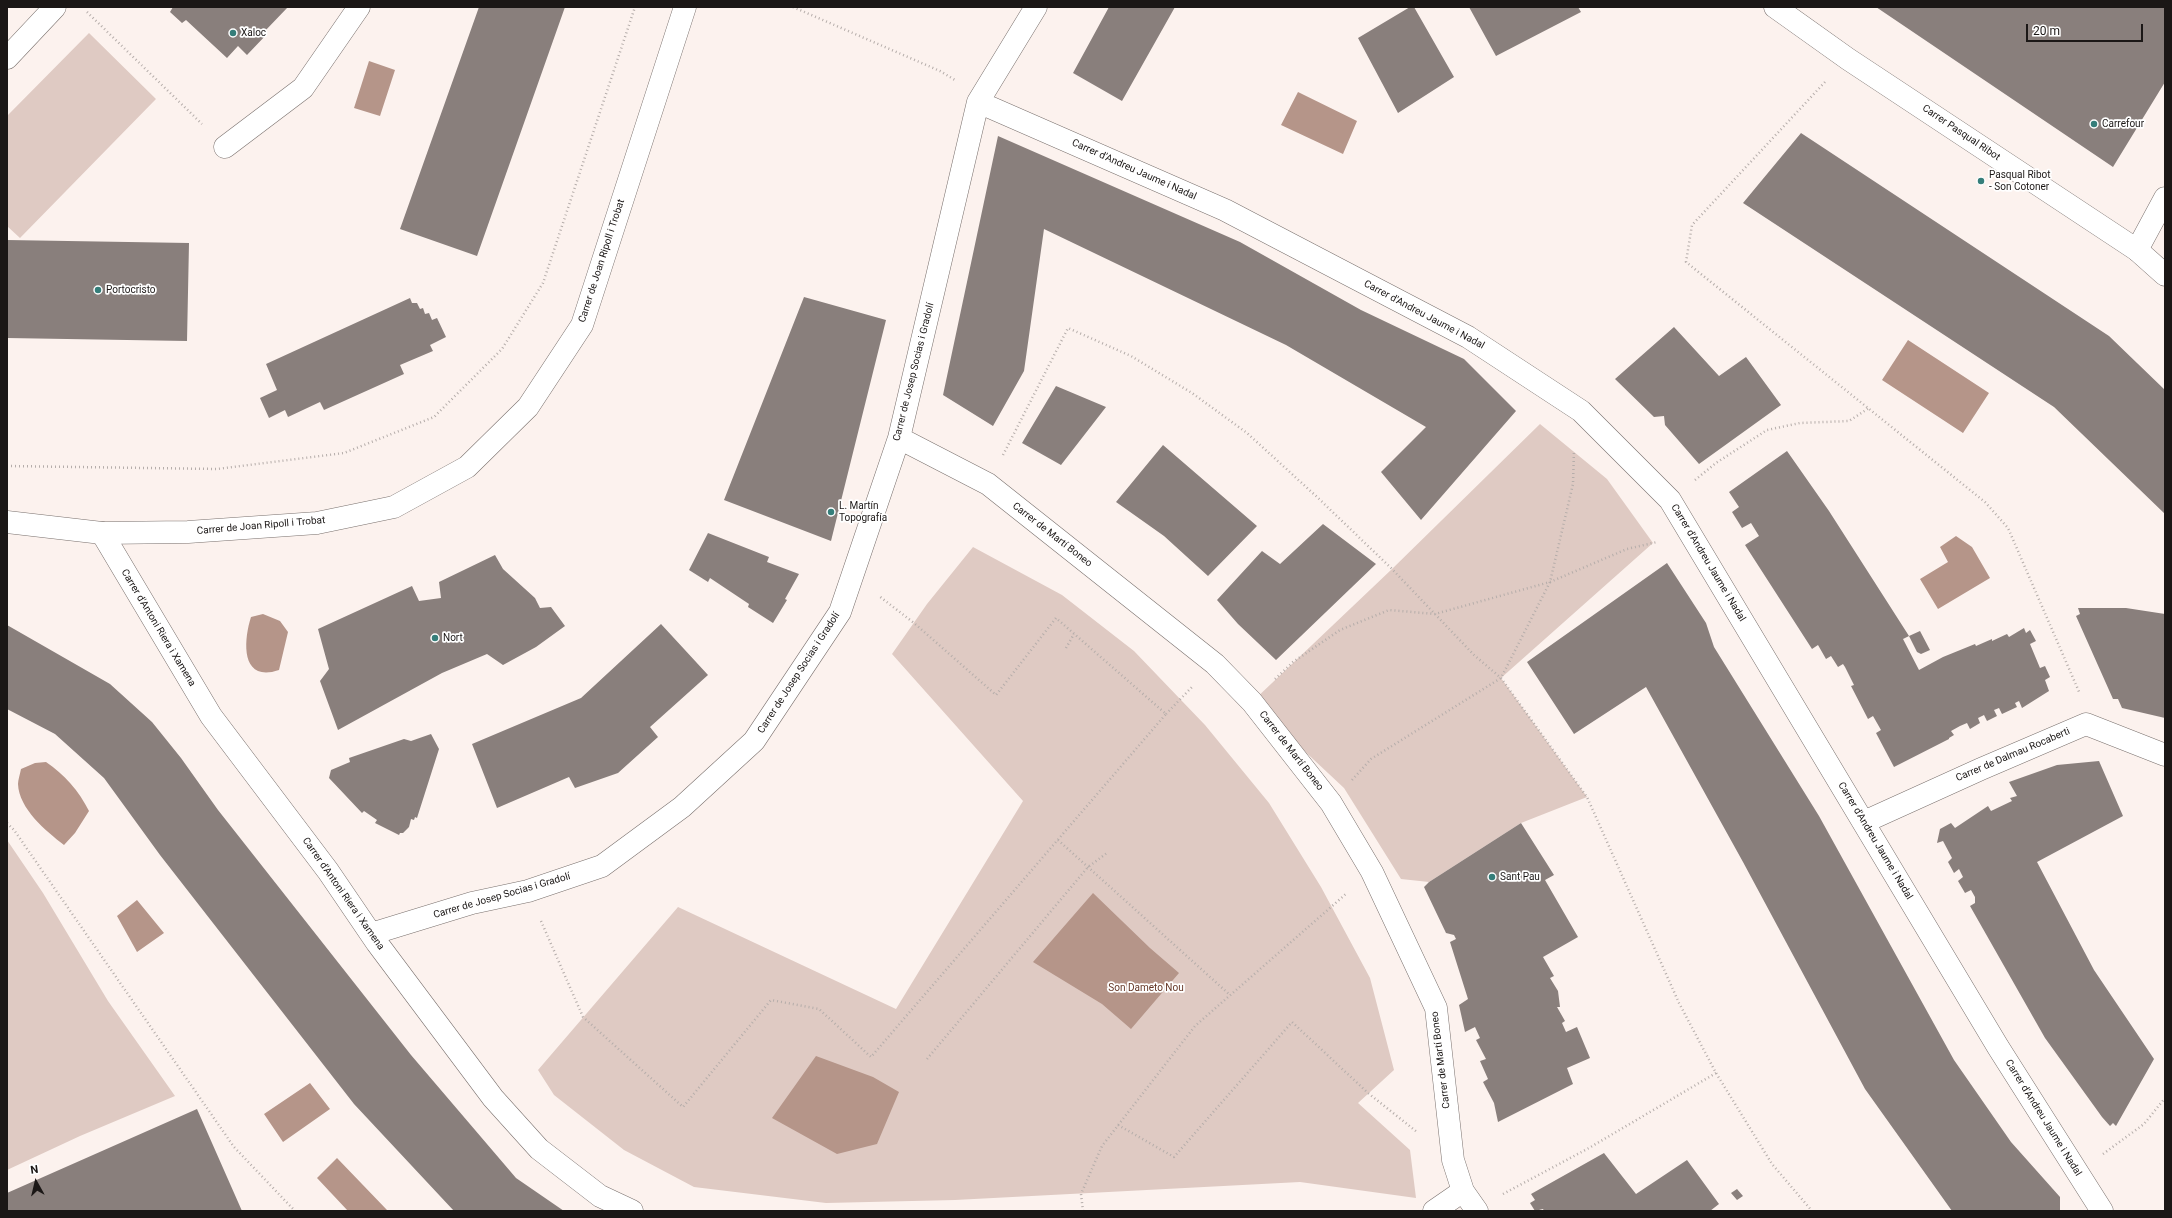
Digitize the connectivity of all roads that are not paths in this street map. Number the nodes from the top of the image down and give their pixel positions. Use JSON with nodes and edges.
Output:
{"nodes":[{"id":1,"x":55,"y":7,"type":"edge"},
{"id":2,"x":359,"y":7,"type":"edge"},
{"id":3,"x":685,"y":7,"type":"edge"},
{"id":4,"x":1036,"y":7,"type":"edge"},
{"id":5,"x":1776,"y":7,"type":"edge"},
{"id":6,"x":7,"y":58,"type":"edge"},
{"id":7,"x":978,"y":102,"type":"junction"},
{"id":8,"x":224,"y":147,"type":"road end"},
{"id":9,"x":2165,"y":198,"type":"edge"},
{"id":10,"x":2137,"y":250,"type":"junction"},
{"id":11,"x":2165,"y":275,"type":"edge"},
{"id":12,"x":899,"y":438,"type":"junction"},
{"id":13,"x":7,"y":522,"type":"edge"},
{"id":14,"x":102,"y":533,"type":"junction"},
{"id":15,"x":2165,"y":755,"type":"edge"},
{"id":16,"x":1864,"y":822,"type":"junction"},
{"id":17,"x":371,"y":934,"type":"junction"},
{"id":18,"x":1472,"y":1203,"type":"edge"},
{"id":19,"x":632,"y":1211,"type":"edge"},
{"id":20,"x":1434,"y":1211,"type":"edge"},
{"id":21,"x":2102,"y":1211,"type":"edge"}],
"edges":[{"from":1,"to":6,"type":"street"},
{"from":2,"to":8,"type":"street"},
{"from":3,"to":14,"type":"street","name":"Carrer de Joan Ripoll i Trobat"},
{"from":4,"to":7,"type":"street","name":"Carrer de Josep Socias i Gradolí"},
{"from":5,"to":10,"type":"street","name":"Carrer Pasqual Ribot"},
{"from":7,"to":12,"type":"street","name":"Carrer de Josep Socias i Gradolí"},
{"from":7,"to":16,"type":"street","name":"Carrer d'Andreu Jaume i Nadal"},
{"from":9,"to":10,"type":"street"},
{"from":10,"to":11,"type":"street","name":"Carrer Pasqual Ribot"},
{"from":12,"to":17,"type":"street","name":"Carrer de Josep Socias i Gradolí"},
{"from":12,"to":18,"type":"street","name":"Carrer de Martí Boneo"},
{"from":13,"to":14,"type":"street","name":"Carrer de Joan Ripoll i Trobat"},
{"from":14,"to":17,"type":"street","name":"Carrer d'Antoni Riera i Xamena"},
{"from":15,"to":16,"type":"street","name":"Carrer de Dalmau Rocaberti"},
{"from":16,"to":21,"type":"street","name":"Carrer d'Andreu Jaume i Nadal"},
{"from":17,"to":19,"type":"street","name":"Carrer d'Antoni Riera i Xamena"},
{"from":18,"to":20,"type":"street"}]}
